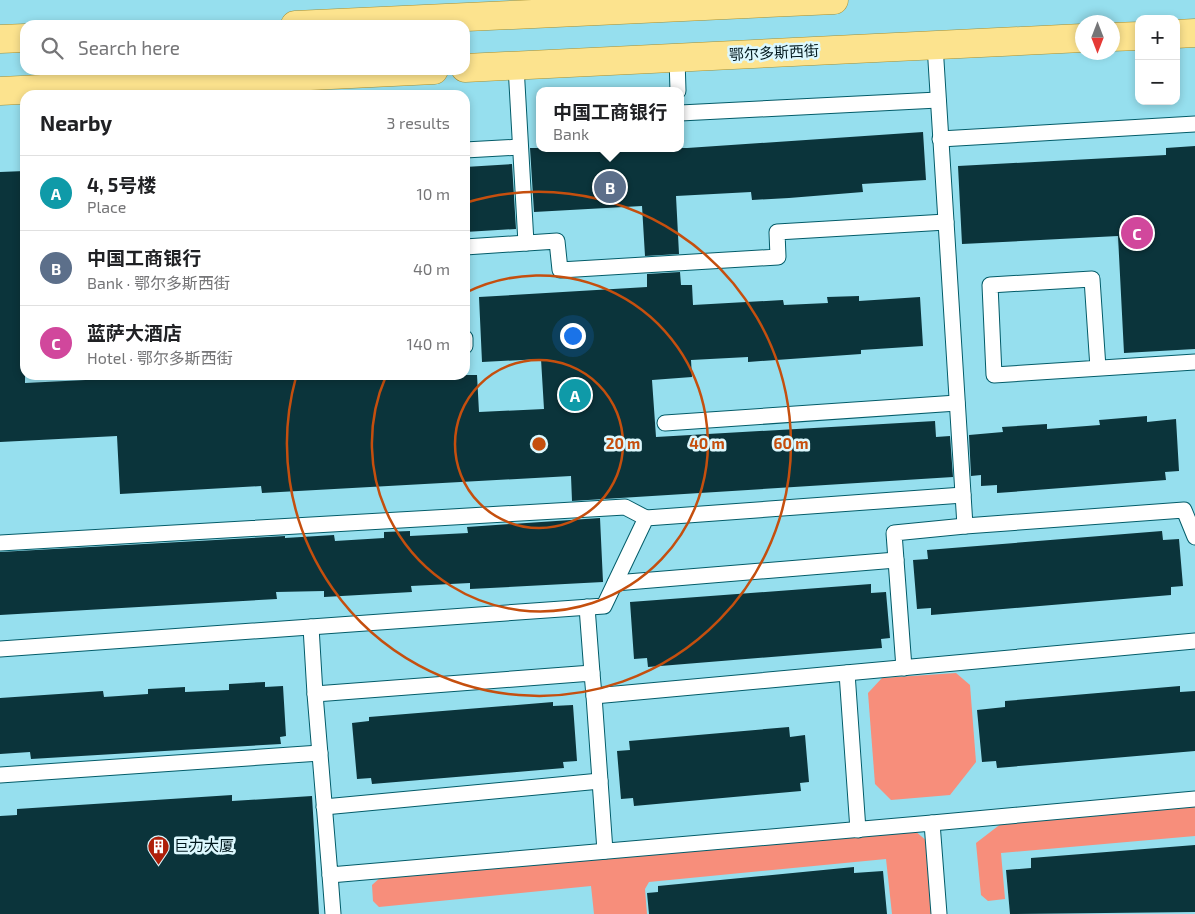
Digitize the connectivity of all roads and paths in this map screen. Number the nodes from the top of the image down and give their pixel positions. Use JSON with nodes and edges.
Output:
{"nodes":[{"id":1,"x":834,"y":0,"type":"edge"},
{"id":2,"x":537,"y":7,"type":"edge"},
{"id":3,"x":362,"y":20,"type":"edge"},
{"id":4,"x":1195,"y":33,"type":"edge"},
{"id":5,"x":1180,"y":34,"type":"edge"},
{"id":6,"x":1135,"y":36,"type":"edge"},
{"id":7,"x":1120,"y":37,"type":"edge"},
{"id":8,"x":20,"y":38,"type":"edge"},
{"id":9,"x":1075,"y":38,"type":"edge"},
{"id":10,"x":0,"y":39,"type":"edge"},
{"id":11,"x":935,"y":46,"type":"junction"},
{"id":12,"x":677,"y":58,"type":"junction"},
{"id":13,"x":516,"y":66,"type":"junction"},
{"id":14,"x":470,"y":68,"type":"edge"},
{"id":15,"x":349,"y":75,"type":"edge"},
{"id":16,"x":678,"y":87,"type":"edge"},
{"id":17,"x":96,"y":90,"type":"edge"},
{"id":18,"x":0,"y":91,"type":"edge"},
{"id":19,"x":20,"y":91,"type":"edge"},
{"id":20,"x":938,"y":100,"type":"junction"},
{"id":21,"x":684,"y":113,"type":"edge"},
{"id":22,"x":1195,"y":124,"type":"edge"},
{"id":23,"x":940,"y":139,"type":"junction"},
{"id":24,"x":520,"y":147,"type":"junction"},
{"id":25,"x":470,"y":150,"type":"edge"},
{"id":26,"x":946,"y":222,"type":"junction"},
{"id":27,"x":526,"y":243,"type":"junction"},
{"id":28,"x":470,"y":247,"type":"edge"},
{"id":29,"x":1195,"y":362,"type":"edge"},
{"id":30,"x":1098,"y":368,"type":"junction"},
{"id":31,"x":957,"y":403,"type":"junction"},
{"id":32,"x":665,"y":422,"type":"dead end"},
{"id":33,"x":964,"y":495,"type":"junction"},
{"id":34,"x":1190,"y":507,"type":"edge"},
{"id":35,"x":646,"y":518,"type":"junction"},
{"id":36,"x":965,"y":526,"type":"junction"},
{"id":37,"x":1195,"y":537,"type":"edge"},
{"id":38,"x":0,"y":543,"type":"edge"},
{"id":39,"x":896,"y":560,"type":"junction"},
{"id":40,"x":615,"y":583,"type":"junction"},
{"id":41,"x":587,"y":607,"type":"junction"},
{"id":42,"x":310,"y":627,"type":"junction"},
{"id":43,"x":1195,"y":641,"type":"edge"},
{"id":44,"x":0,"y":649,"type":"edge"},
{"id":45,"x":904,"y":668,"type":"junction"},
{"id":46,"x":592,"y":673,"type":"junction"},
{"id":47,"x":847,"y":673,"type":"junction"},
{"id":48,"x":315,"y":694,"type":"junction"},
{"id":49,"x":594,"y":696,"type":"junction"},
{"id":50,"x":320,"y":753,"type":"junction"},
{"id":51,"x":0,"y":775,"type":"edge"},
{"id":52,"x":600,"y":781,"type":"junction"},
{"id":53,"x":1195,"y":799,"type":"edge"},
{"id":54,"x":324,"y":807,"type":"junction"},
{"id":55,"x":932,"y":824,"type":"junction"},
{"id":56,"x":858,"y":830,"type":"junction"},
{"id":57,"x":605,"y":852,"type":"junction"},
{"id":58,"x":330,"y":875,"type":"junction"},
{"id":59,"x":333,"y":914,"type":"edge"},
{"id":60,"x":939,"y":914,"type":"edge"}],
"edges":[{"from":1,"to":2,"type":"main road"},
{"from":2,"to":3,"type":"main road"},
{"from":4,"to":5,"type":"main road"},
{"from":6,"to":7,"type":"main road"},
{"from":8,"to":10,"type":"main road"},
{"from":9,"to":11,"type":"main road","name":"鄂尔多斯西街"},
{"from":11,"to":12,"type":"main road","name":"鄂尔多斯西街"},
{"from":11,"to":20,"type":"lane"},
{"from":12,"to":13,"type":"main road","name":"鄂尔多斯西街"},
{"from":12,"to":16,"type":"lane"},
{"from":13,"to":14,"type":"main road","name":"鄂尔多斯西街"},
{"from":13,"to":24,"type":"lane"},
{"from":15,"to":17,"type":"main road"},
{"from":18,"to":19,"type":"main road"},
{"from":20,"to":21,"type":"lane"},
{"from":20,"to":23,"type":"lane"},
{"from":22,"to":23,"type":"lane"},
{"from":23,"to":26,"type":"lane"},
{"from":24,"to":25,"type":"lane"},
{"from":24,"to":27,"type":"lane"},
{"from":26,"to":27,"type":"lane"},
{"from":26,"to":31,"type":"lane"},
{"from":27,"to":28,"type":"lane"},
{"from":29,"to":30,"type":"lane"},
{"from":30,"to":30,"type":"lane"},
{"from":31,"to":32,"type":"lane"},
{"from":31,"to":33,"type":"lane"},
{"from":33,"to":35,"type":"lane"},
{"from":33,"to":36,"type":"lane"},
{"from":34,"to":36,"type":"lane"},
{"from":34,"to":37,"type":"lane"},
{"from":35,"to":38,"type":"lane"},
{"from":35,"to":40,"type":"lane"},
{"from":36,"to":39,"type":"lane"},
{"from":39,"to":40,"type":"lane"},
{"from":39,"to":45,"type":"lane"},
{"from":40,"to":41,"type":"lane"},
{"from":41,"to":42,"type":"lane"},
{"from":41,"to":46,"type":"lane"},
{"from":42,"to":44,"type":"lane"},
{"from":42,"to":48,"type":"lane"},
{"from":43,"to":45,"type":"lane"},
{"from":45,"to":47,"type":"lane"},
{"from":46,"to":48,"type":"lane"},
{"from":46,"to":49,"type":"lane"},
{"from":47,"to":49,"type":"lane"},
{"from":47,"to":56,"type":"lane"},
{"from":48,"to":50,"type":"lane"},
{"from":49,"to":52,"type":"lane"},
{"from":50,"to":51,"type":"lane"},
{"from":50,"to":54,"type":"lane"},
{"from":52,"to":54,"type":"lane"},
{"from":52,"to":57,"type":"lane"},
{"from":53,"to":55,"type":"lane"},
{"from":54,"to":58,"type":"lane"},
{"from":55,"to":56,"type":"lane"},
{"from":55,"to":60,"type":"lane"},
{"from":56,"to":57,"type":"lane"},
{"from":57,"to":58,"type":"lane"},
{"from":58,"to":59,"type":"lane"}]}
